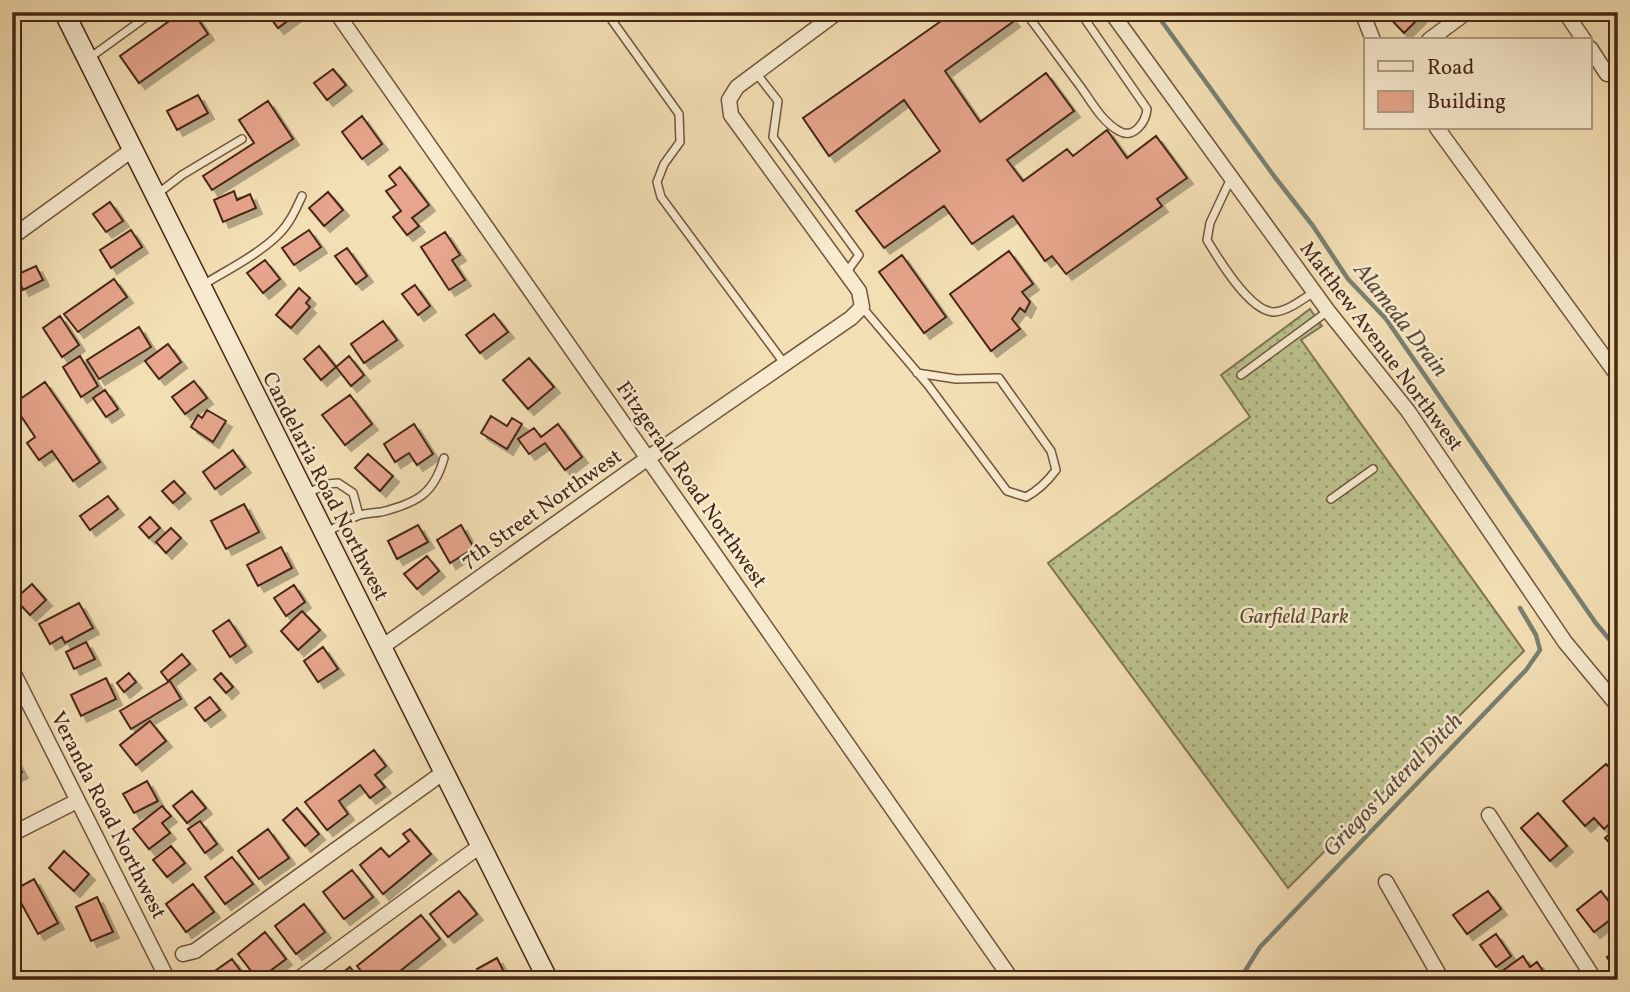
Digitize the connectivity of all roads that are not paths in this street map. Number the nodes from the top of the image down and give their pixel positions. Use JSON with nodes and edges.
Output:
{"nodes":[{"id":1,"x":64,"y":12,"type":"edge"},
{"id":2,"x":153,"y":12,"type":"edge"},
{"id":3,"x":336,"y":12,"type":"edge"},
{"id":4,"x":606,"y":12,"type":"edge"},
{"id":5,"x":838,"y":12,"type":"edge"},
{"id":6,"x":1025,"y":12,"type":"edge"},
{"id":7,"x":1080,"y":12,"type":"edge"},
{"id":8,"x":1111,"y":12,"type":"edge"},
{"id":9,"x":1362,"y":12,"type":"edge"},
{"id":10,"x":1467,"y":12,"type":"edge"},
{"id":11,"x":1565,"y":12,"type":"edge"},
{"id":12,"x":1372,"y":38,"type":"edge"},
{"id":13,"x":1432,"y":38,"type":"edge"},
{"id":14,"x":1583,"y":38,"type":"edge"},
{"id":15,"x":1592,"y":51,"type":"edge"},
{"id":16,"x":87,"y":59,"type":"junction"},
{"id":17,"x":756,"y":73,"type":"junction"},
{"id":18,"x":1607,"y":74,"type":"dead end"},
{"id":19,"x":1438,"y":130,"type":"edge"},
{"id":20,"x":242,"y":139,"type":"dead end"},
{"id":21,"x":132,"y":150,"type":"junction"},
{"id":22,"x":1231,"y":178,"type":"junction"},
{"id":23,"x":155,"y":196,"type":"junction"},
{"id":24,"x":302,"y":196,"type":"dead end"},
{"id":25,"x":12,"y":237,"type":"edge"},
{"id":26,"x":846,"y":273,"type":"junction"},
{"id":27,"x":201,"y":286,"type":"junction"},
{"id":28,"x":1314,"y":292,"type":"junction"},
{"id":29,"x":862,"y":307,"type":"junction"},
{"id":30,"x":1328,"y":311,"type":"junction"},
{"id":31,"x":785,"y":363,"type":"junction"},
{"id":32,"x":917,"y":373,"type":"junction"},
{"id":33,"x":1241,"y":375,"type":"dead end"},
{"id":34,"x":1618,"y":376,"type":"edge"},
{"id":35,"x":444,"y":458,"type":"dead end"},
{"id":36,"x":648,"y":458,"type":"junction"},
{"id":37,"x":1373,"y":470,"type":"dead end"},
{"id":38,"x":305,"y":494,"type":"junction"},
{"id":39,"x":1331,"y":499,"type":"dead end"},
{"id":40,"x":359,"y":515,"type":"junction"},
{"id":41,"x":325,"y":534,"type":"junction"},
{"id":42,"x":382,"y":648,"type":"junction"},
{"id":43,"x":12,"y":670,"type":"edge"},
{"id":44,"x":1618,"y":706,"type":"edge"},
{"id":45,"x":444,"y":772,"type":"junction"},
{"id":46,"x":77,"y":801,"type":"junction"},
{"id":47,"x":1489,"y":815,"type":"dead end"},
{"id":48,"x":12,"y":834,"type":"edge"},
{"id":49,"x":480,"y":846,"type":"junction"},
{"id":50,"x":1386,"y":881,"type":"dead end"},
{"id":51,"x":183,"y":954,"type":"dead end"},
{"id":52,"x":168,"y":980,"type":"edge"},
{"id":53,"x":297,"y":980,"type":"edge"},
{"id":54,"x":548,"y":980,"type":"edge"},
{"id":55,"x":1012,"y":980,"type":"edge"},
{"id":56,"x":1442,"y":980,"type":"edge"},
{"id":57,"x":1595,"y":980,"type":"edge"}],
"edges":[{"from":1,"to":16,"type":"main road","name":"Candelaria Road Northwest"},
{"from":2,"to":16,"type":"lane"},
{"from":3,"to":36,"type":"street","name":"Fitzgerald Road Northwest"},
{"from":4,"to":31,"type":"lane"},
{"from":5,"to":17,"type":"street"},
{"from":6,"to":7,"type":"lane"},
{"from":8,"to":22,"type":"street","name":"Matthew Avenue Northwest"},
{"from":9,"to":12,"type":"street"},
{"from":10,"to":13,"type":"street"},
{"from":11,"to":14,"type":"street"},
{"from":15,"to":18,"type":"street"},
{"from":16,"to":21,"type":"main road","name":"Candelaria Road Northwest"},
{"from":17,"to":26,"type":"lane"},
{"from":17,"to":26,"type":"street"},
{"from":19,"to":34,"type":"street"},
{"from":20,"to":23,"type":"lane"},
{"from":21,"to":23,"type":"main road","name":"Candelaria Road Northwest"},
{"from":21,"to":25,"type":"street"},
{"from":22,"to":28,"type":"street","name":"Matthew Avenue Northwest"},
{"from":22,"to":28,"type":"lane"},
{"from":23,"to":27,"type":"main road","name":"Candelaria Road Northwest"},
{"from":24,"to":27,"type":"lane"},
{"from":26,"to":29,"type":"street"},
{"from":27,"to":38,"type":"main road","name":"Candelaria Road Northwest"},
{"from":28,"to":30,"type":"street","name":"Matthew Avenue Northwest"},
{"from":29,"to":31,"type":"street","name":"7th Street Northwest"},
{"from":29,"to":32,"type":"lane"},
{"from":30,"to":33,"type":"lane"},
{"from":30,"to":44,"type":"street","name":"Matthew Avenue Northwest"},
{"from":31,"to":36,"type":"street","name":"7th Street Northwest"},
{"from":32,"to":32,"type":"lane"},
{"from":35,"to":40,"type":"lane"},
{"from":36,"to":42,"type":"street","name":"7th Street Northwest"},
{"from":36,"to":55,"type":"street","name":"Fitzgerald Road Northwest"},
{"from":37,"to":39,"type":"lane"},
{"from":38,"to":40,"type":"lane"},
{"from":38,"to":41,"type":"main road","name":"Candelaria Road Northwest"},
{"from":40,"to":41,"type":"lane"},
{"from":41,"to":42,"type":"main road","name":"Candelaria Road Northwest"},
{"from":42,"to":45,"type":"main road","name":"Candelaria Road Northwest"},
{"from":43,"to":46,"type":"street","name":"Veranda Road Northwest"},
{"from":45,"to":49,"type":"main road","name":"Candelaria Road Northwest"},
{"from":45,"to":51,"type":"street"},
{"from":46,"to":48,"type":"street"},
{"from":46,"to":52,"type":"street","name":"Veranda Road Northwest"},
{"from":47,"to":57,"type":"street"},
{"from":49,"to":53,"type":"street"},
{"from":49,"to":54,"type":"main road","name":"Candelaria Road Northwest"},
{"from":50,"to":56,"type":"street"}]}
